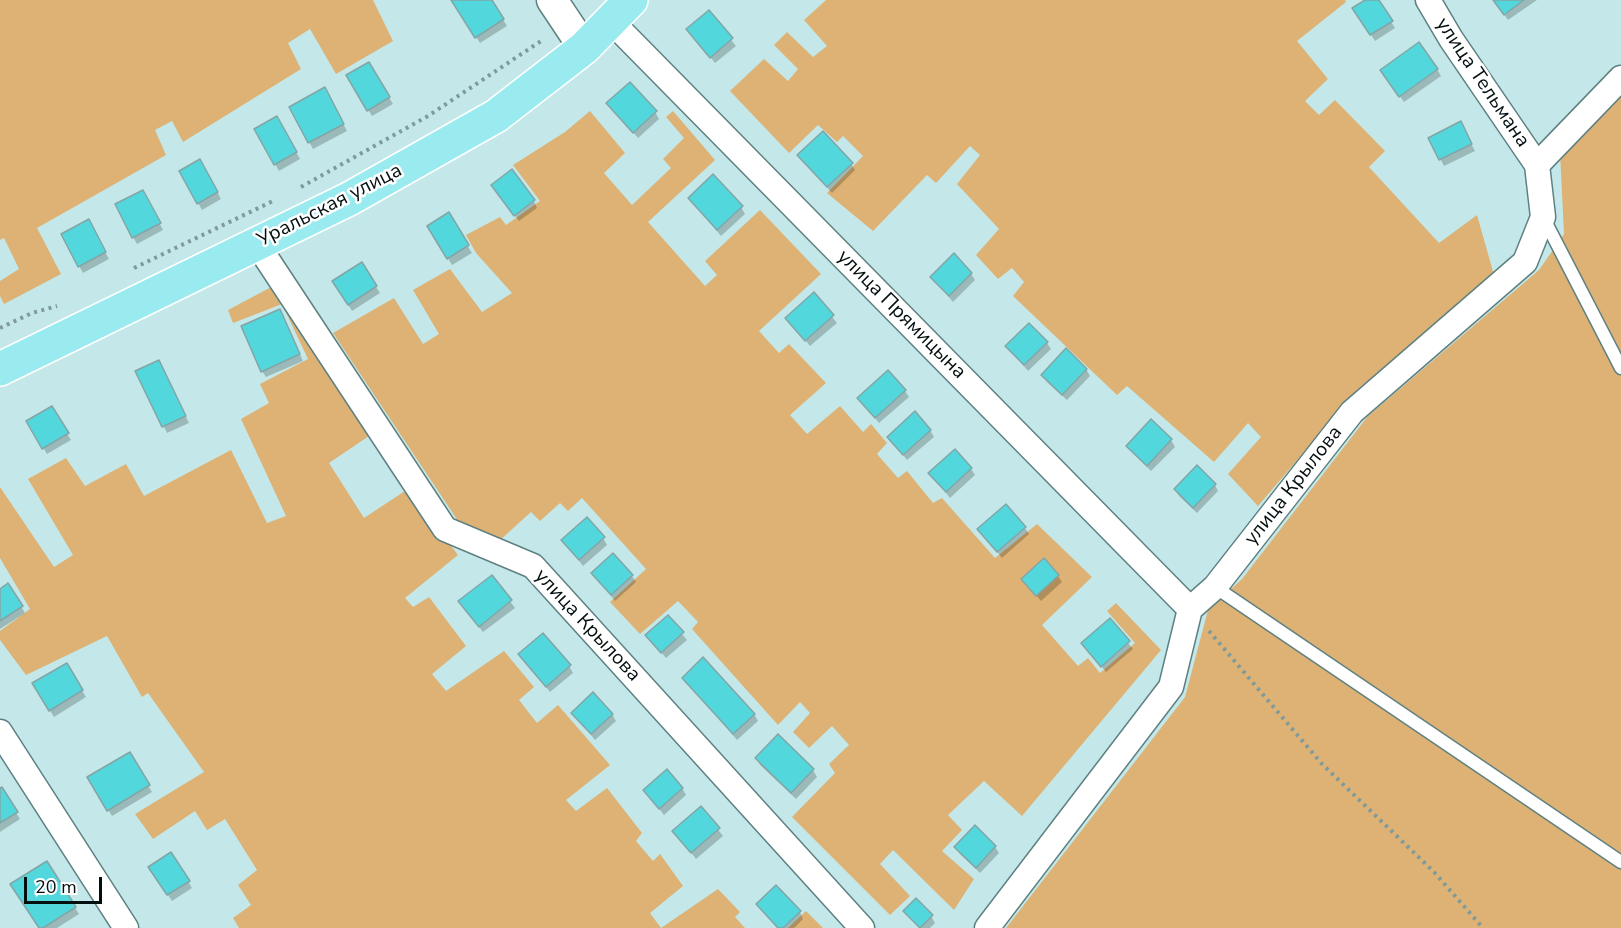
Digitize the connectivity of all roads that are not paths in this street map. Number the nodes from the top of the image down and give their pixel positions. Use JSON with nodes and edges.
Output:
{"nodes":[{"id":1,"x":1428,"y":0,"type":"edge"},
{"id":2,"x":555,"y":5,"type":"edge"},
{"id":3,"x":621,"y":10,"type":"edge"},
{"id":4,"x":584,"y":48,"type":"junction"},
{"id":5,"x":1621,"y":78,"type":"edge"},
{"id":6,"x":1537,"y":165,"type":"junction"},
{"id":7,"x":1543,"y":218,"type":"junction"},
{"id":8,"x":257,"y":244,"type":"junction"},
{"id":9,"x":1621,"y":368,"type":"edge"},
{"id":10,"x":0,"y":369,"type":"edge"},
{"id":11,"x":1215,"y":587,"type":"junction"},
{"id":12,"x":1190,"y":609,"type":"junction"},
{"id":13,"x":0,"y":732,"type":"edge"},
{"id":14,"x":1621,"y":862,"type":"edge"},
{"id":15,"x":126,"y":928,"type":"edge"},
{"id":16,"x":862,"y":928,"type":"edge"},
{"id":17,"x":987,"y":928,"type":"edge"}],
"edges":[{"from":1,"to":6,"type":"street","name":"улица Тельмана"},
{"from":2,"to":4,"type":"street"},
{"from":3,"to":4,"type":"main road","name":"Уральская улица"},
{"from":3,"to":12,"type":"street","name":"улица Прямицына"},
{"from":4,"to":8,"type":"main road","name":"Уральская улица"},
{"from":5,"to":6,"type":"street"},
{"from":6,"to":7,"type":"street","name":"улица Крылова"},
{"from":7,"to":9,"type":"lane"},
{"from":7,"to":11,"type":"street","name":"улица Крылова"},
{"from":8,"to":10,"type":"main road","name":"Уральская улица"},
{"from":8,"to":16,"type":"street","name":"улица Крылова"},
{"from":11,"to":12,"type":"street","name":"улица Крылова"},
{"from":11,"to":14,"type":"lane"},
{"from":12,"to":17,"type":"street"},
{"from":13,"to":15,"type":"street"}]}
